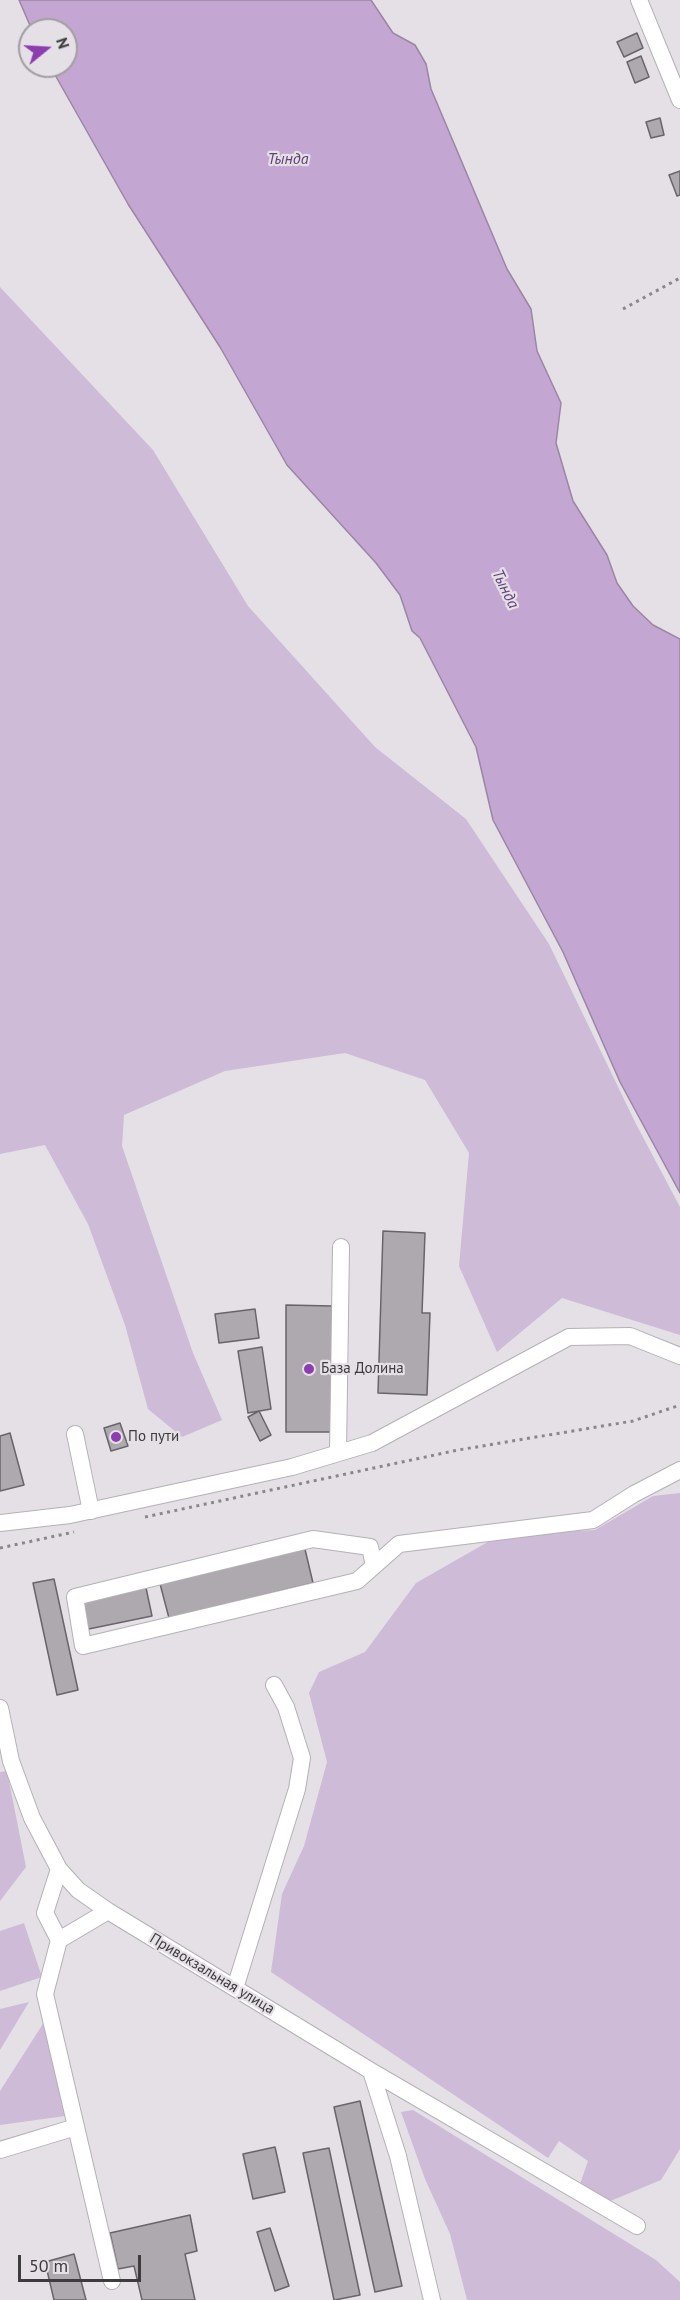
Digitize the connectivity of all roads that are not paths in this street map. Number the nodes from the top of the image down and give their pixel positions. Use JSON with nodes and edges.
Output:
{"nodes":[{"id":1,"x":639,"y":0,"type":"edge"},
{"id":2,"x":680,"y":100,"type":"edge"},
{"id":3,"x":341,"y":1246,"type":"dead end"},
{"id":4,"x":680,"y":1356,"type":"edge"},
{"id":5,"x":75,"y":1434,"type":"dead end"},
{"id":6,"x":338,"y":1453,"type":"junction"},
{"id":7,"x":680,"y":1470,"type":"edge"},
{"id":8,"x":91,"y":1511,"type":"junction"},
{"id":9,"x":0,"y":1523,"type":"edge"},
{"id":10,"x":374,"y":1566,"type":"junction"},
{"id":11,"x":274,"y":1685,"type":"dead end"},
{"id":12,"x":0,"y":1708,"type":"edge"},
{"id":13,"x":5,"y":1762,"type":"edge"},
{"id":14,"x":59,"y":1869,"type":"junction"},
{"id":15,"x":108,"y":1911,"type":"junction"},
{"id":16,"x":59,"y":1940,"type":"junction"},
{"id":17,"x":235,"y":1988,"type":"junction"},
{"id":18,"x":371,"y":2071,"type":"junction"},
{"id":19,"x":76,"y":2127,"type":"junction"},
{"id":20,"x":0,"y":2150,"type":"edge"},
{"id":21,"x":637,"y":2226,"type":"dead end"},
{"id":22,"x":112,"y":2281,"type":"dead end"},
{"id":23,"x":432,"y":2300,"type":"edge"}],
"edges":[{"from":1,"to":2,"type":"street"},
{"from":3,"to":6,"type":"street"},
{"from":4,"to":6,"type":"street"},
{"from":5,"to":8,"type":"street"},
{"from":6,"to":8,"type":"street"},
{"from":7,"to":10,"type":"street"},
{"from":8,"to":9,"type":"street"},
{"from":10,"to":10,"type":"street"},
{"from":11,"to":17,"type":"street"},
{"from":12,"to":13,"type":"street","name":"Привокзальная улица"},
{"from":13,"to":14,"type":"street","name":"Привокзальная улица"},
{"from":14,"to":15,"type":"street","name":"Привокзальная улица"},
{"from":14,"to":16,"type":"street"},
{"from":15,"to":16,"type":"street"},
{"from":15,"to":17,"type":"street","name":"Привокзальная улица"},
{"from":16,"to":19,"type":"street"},
{"from":17,"to":18,"type":"street","name":"Привокзальная улица"},
{"from":18,"to":21,"type":"street","name":"Привокзальная улица"},
{"from":18,"to":23,"type":"street"},
{"from":19,"to":20,"type":"street"},
{"from":19,"to":22,"type":"street"}]}
